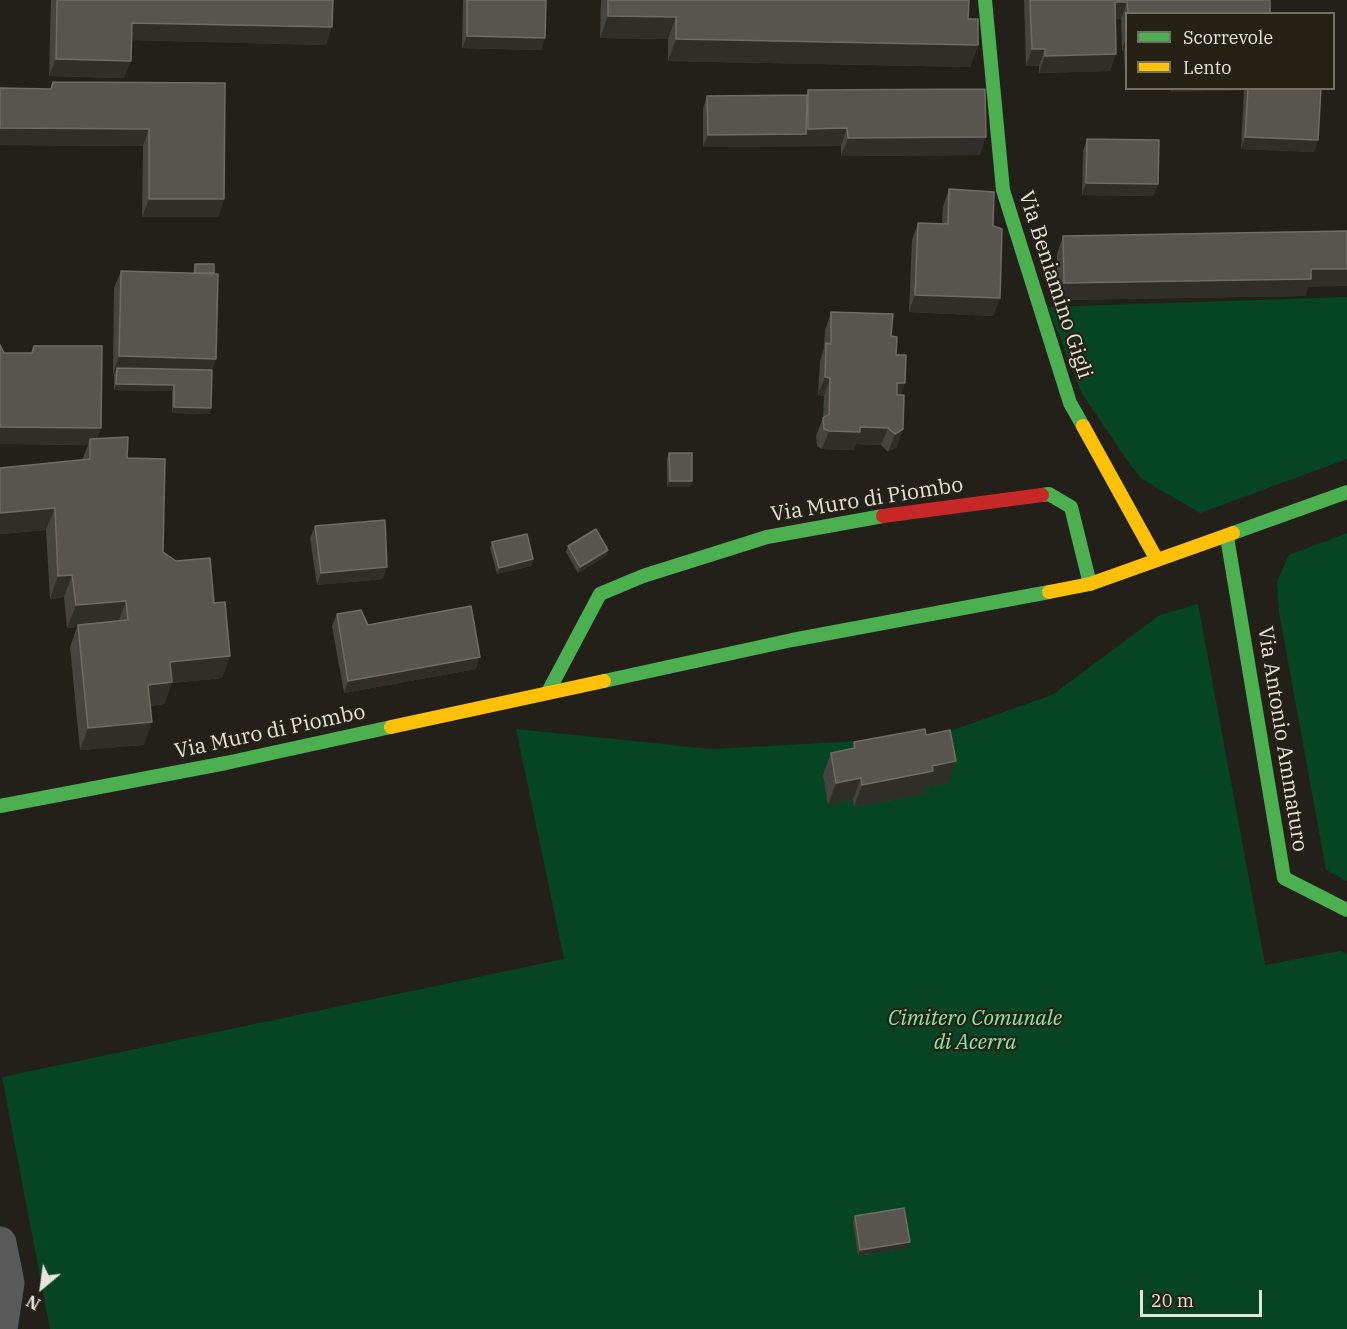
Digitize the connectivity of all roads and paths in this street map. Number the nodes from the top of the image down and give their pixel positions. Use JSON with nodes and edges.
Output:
{"nodes":[{"id":1,"x":985,"y":0,"type":"edge"},
{"id":2,"x":1347,"y":492,"type":"edge"},
{"id":3,"x":1227,"y":537,"type":"junction"},
{"id":4,"x":1157,"y":560,"type":"junction"},
{"id":5,"x":1089,"y":584,"type":"junction"},
{"id":6,"x":548,"y":692,"type":"junction"},
{"id":7,"x":0,"y":806,"type":"edge"},
{"id":8,"x":1347,"y":910,"type":"edge"},
{"id":9,"x":0,"y":1243,"type":"edge"},
{"id":10,"x":8,"y":1283,"type":"junction"},
{"id":11,"x":1,"y":1329,"type":"edge"},
{"id":12,"x":17,"y":1329,"type":"edge"}],
"edges":[{"from":1,"to":4,"type":"street","name":"Via Beniamino Gigli"},
{"from":2,"to":3,"type":"street","name":"Via Muro di Piombo"},
{"from":3,"to":4,"type":"street","name":"Via Muro di Piombo"},
{"from":3,"to":8,"type":"street","name":"Via Antonio Ammaturo"},
{"from":4,"to":5,"type":"street","name":"Via Muro di Piombo"},
{"from":5,"to":6,"type":"street","name":"Via Muro di Piombo"},
{"from":5,"to":6,"type":"street","name":"Via Muro di Piombo"},
{"from":6,"to":7,"type":"street","name":"Via Muro di Piombo"},
{"from":9,"to":10,"type":"street"},
{"from":10,"to":11,"type":"street"},
{"from":10,"to":12,"type":"street"}]}
